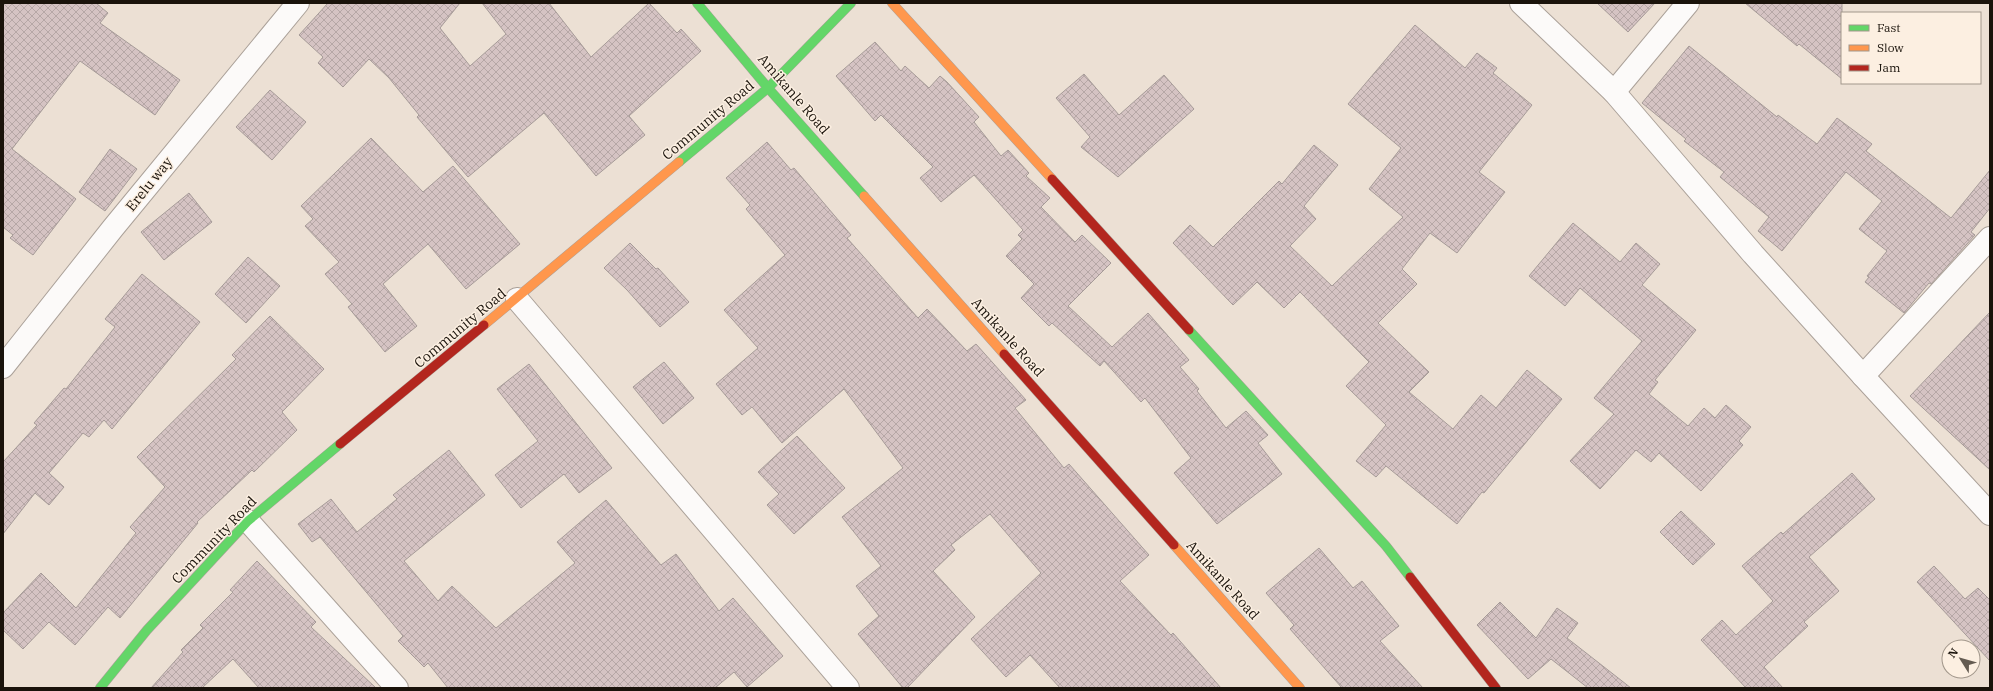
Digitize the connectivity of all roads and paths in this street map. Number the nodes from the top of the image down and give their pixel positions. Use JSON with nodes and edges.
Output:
{"nodes":[{"id":1,"x":298,"y":3,"type":"edge"},
{"id":2,"x":697,"y":3,"type":"edge"},
{"id":3,"x":851,"y":3,"type":"edge"},
{"id":4,"x":892,"y":3,"type":"edge"},
{"id":5,"x":1521,"y":3,"type":"edge"},
{"id":6,"x":1688,"y":3,"type":"edge"},
{"id":7,"x":768,"y":88,"type":"junction"},
{"id":8,"x":1614,"y":92,"type":"junction"},
{"id":9,"x":1990,"y":238,"type":"edge"},
{"id":10,"x":517,"y":299,"type":"junction"},
{"id":11,"x":3,"y":366,"type":"edge"},
{"id":12,"x":1863,"y":376,"type":"junction"},
{"id":13,"x":1990,"y":514,"type":"edge"},
{"id":14,"x":248,"y":521,"type":"junction"},
{"id":15,"x":100,"y":688,"type":"edge"},
{"id":16,"x":397,"y":688,"type":"edge"},
{"id":17,"x":848,"y":688,"type":"edge"},
{"id":18,"x":1300,"y":688,"type":"edge"},
{"id":19,"x":1496,"y":688,"type":"edge"}],
"edges":[{"from":1,"to":11,"type":"street","name":"Erelu way"},
{"from":2,"to":7,"type":"street","name":"Amikanle Road"},
{"from":3,"to":7,"type":"street","name":"Community Road"},
{"from":4,"to":19,"type":"street"},
{"from":5,"to":8,"type":"street"},
{"from":6,"to":8,"type":"street"},
{"from":7,"to":10,"type":"street","name":"Community Road"},
{"from":7,"to":18,"type":"street","name":"Amikanle Road"},
{"from":8,"to":12,"type":"street"},
{"from":9,"to":12,"type":"street"},
{"from":10,"to":14,"type":"street","name":"Community Road"},
{"from":10,"to":17,"type":"street"},
{"from":12,"to":13,"type":"street"},
{"from":14,"to":15,"type":"street","name":"Community Road"},
{"from":14,"to":16,"type":"street"}]}
